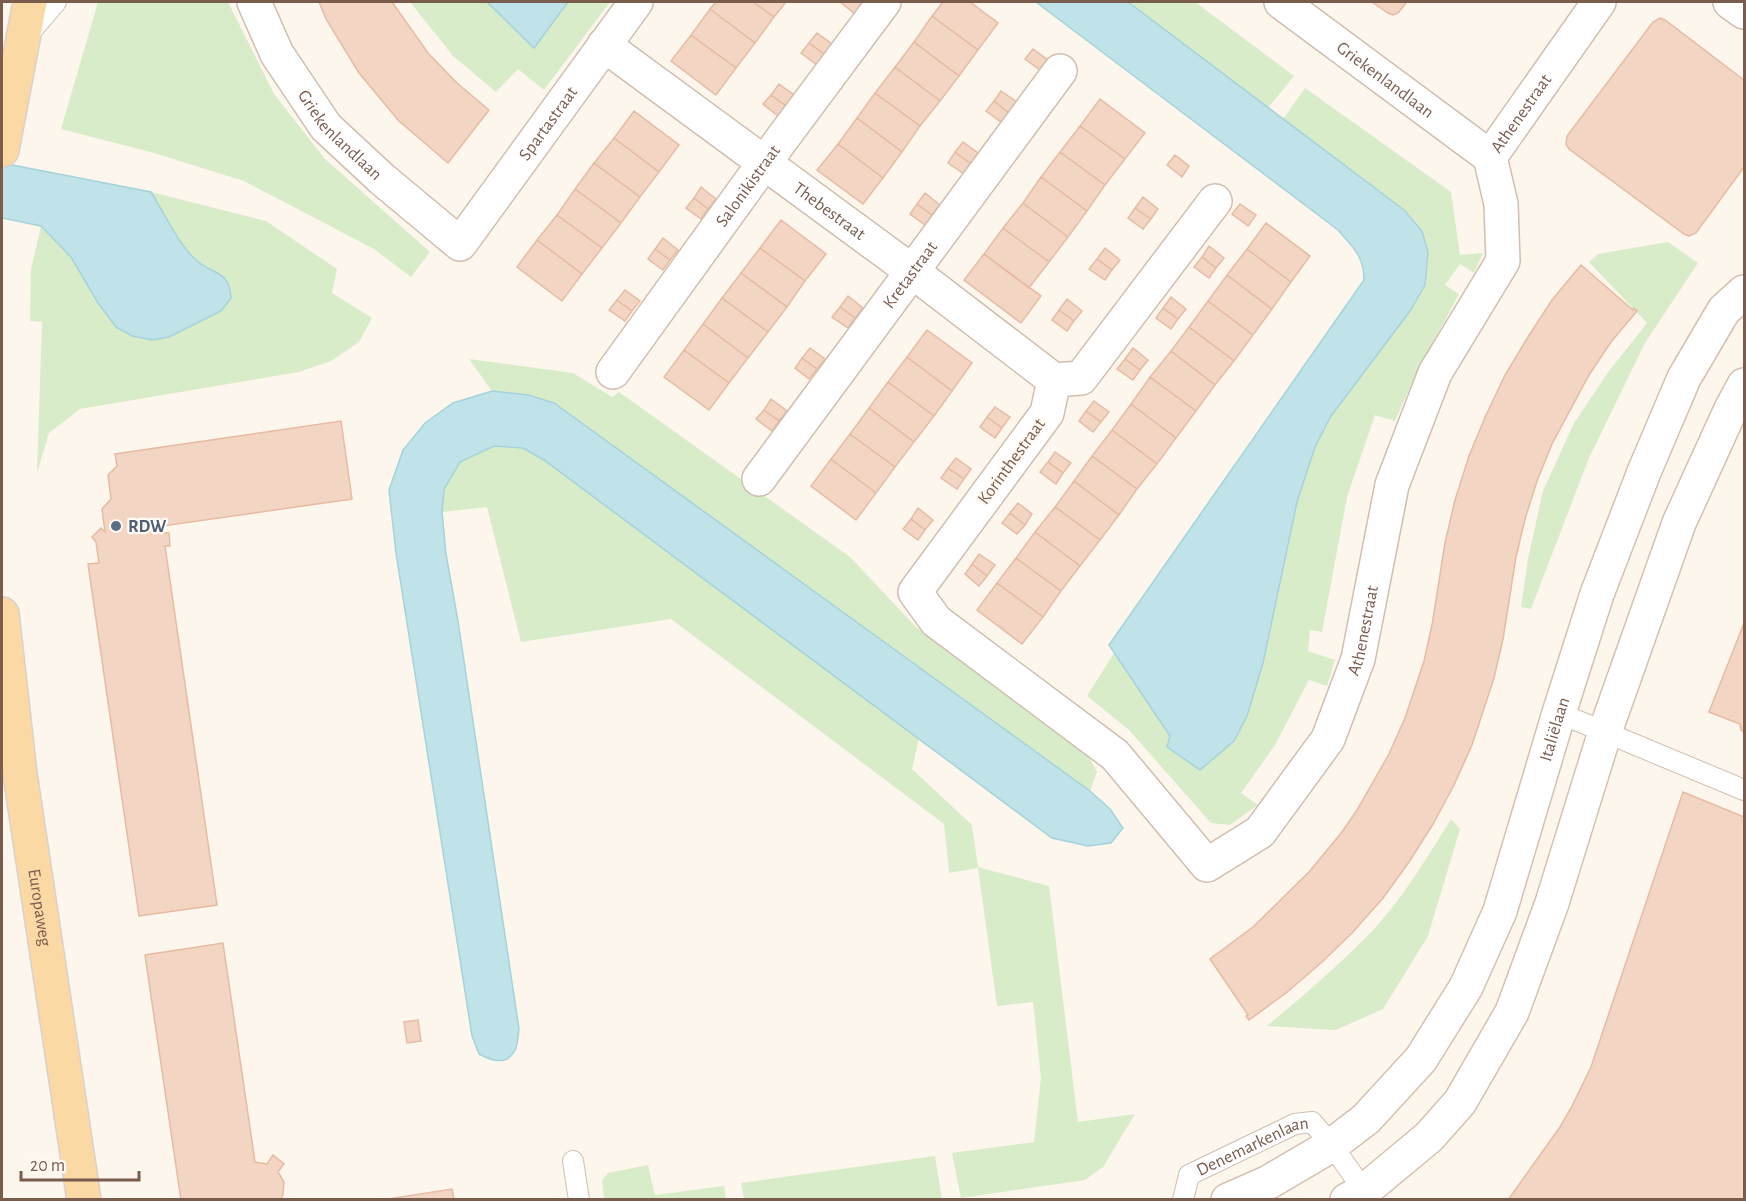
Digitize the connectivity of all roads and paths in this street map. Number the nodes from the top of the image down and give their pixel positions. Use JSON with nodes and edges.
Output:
{"nodes":[{"id":1,"x":30,"y":2,"type":"edge"},
{"id":2,"x":56,"y":2,"type":"edge"},
{"id":3,"x":254,"y":2,"type":"edge"},
{"id":4,"x":636,"y":2,"type":"edge"},
{"id":5,"x":884,"y":2,"type":"edge"},
{"id":6,"x":1281,"y":2,"type":"edge"},
{"id":7,"x":1599,"y":2,"type":"edge"},
{"id":8,"x":1730,"y":2,"type":"edge"},
{"id":9,"x":1744,"y":12,"type":"edge"},
{"id":10,"x":21,"y":44,"type":"junction"},
{"id":11,"x":604,"y":45,"type":"junction"},
{"id":12,"x":1060,"y":71,"type":"dead end"},
{"id":13,"x":2,"y":150,"type":"edge"},
{"id":14,"x":1490,"y":157,"type":"junction"},
{"id":15,"x":764,"y":163,"type":"junction"},
{"id":16,"x":1215,"y":201,"type":"dead end"},
{"id":17,"x":460,"y":244,"type":"joint"},
{"id":18,"x":913,"y":272,"type":"junction"},
{"id":19,"x":1744,"y":292,"type":"edge"},
{"id":20,"x":613,"y":372,"type":"dead end"},
{"id":21,"x":1054,"y":380,"type":"junction"},
{"id":22,"x":1744,"y":385,"type":"edge"},
{"id":23,"x":759,"y":479,"type":"dead end"},
{"id":24,"x":915,"y":592,"type":"joint"},
{"id":25,"x":2,"y":614,"type":"edge"},
{"id":26,"x":1559,"y":713,"type":"junction"},
{"id":27,"x":1605,"y":732,"type":"junction"},
{"id":28,"x":1744,"y":790,"type":"edge"},
{"id":29,"x":1332,"y":1145,"type":"junction"},
{"id":30,"x":573,"y":1161,"type":"dead end"},
{"id":31,"x":1356,"y":1195,"type":"edge"},
{"id":32,"x":84,"y":1200,"type":"edge"},
{"id":33,"x":579,"y":1200,"type":"edge"},
{"id":34,"x":1183,"y":1200,"type":"edge"},
{"id":35,"x":1228,"y":1200,"type":"edge"}],
"edges":[{"from":1,"to":10,"type":"main road"},
{"from":2,"to":10,"type":"lane"},
{"from":3,"to":17,"type":"street","name":"Griekenlandlaan"},
{"from":4,"to":11,"type":"street","name":"Spartastraat"},
{"from":5,"to":15,"type":"street","name":"Salonikistraat"},
{"from":6,"to":14,"type":"street","name":"Griekenlandlaan"},
{"from":7,"to":14,"type":"street","name":"Athenestraat"},
{"from":8,"to":9,"type":"street"},
{"from":10,"to":13,"type":"main road"},
{"from":11,"to":15,"type":"street","name":"Thebestraat"},
{"from":11,"to":17,"type":"street","name":"Spartastraat"},
{"from":12,"to":18,"type":"street","name":"Kretastraat"},
{"from":14,"to":24,"type":"street","name":"Athenestraat"},
{"from":15,"to":18,"type":"street","name":"Thebestraat"},
{"from":15,"to":20,"type":"street","name":"Salonikistraat"},
{"from":16,"to":21,"type":"street"},
{"from":18,"to":21,"type":"street","name":"Thebestraat"},
{"from":18,"to":23,"type":"street","name":"Kretastraat"},
{"from":19,"to":26,"type":"street","name":"Italiëlaan"},
{"from":21,"to":24,"type":"street","name":"Korinthestraat"},
{"from":22,"to":27,"type":"street"},
{"from":25,"to":32,"type":"main road","name":"Europaweg"},
{"from":26,"to":27,"type":"lane"},
{"from":26,"to":29,"type":"street","name":"Italiëlaan"},
{"from":27,"to":28,"type":"lane"},
{"from":27,"to":31,"type":"street"},
{"from":29,"to":31,"type":"lane","name":"Denemarkenlaan"},
{"from":29,"to":34,"type":"lane","name":"Denemarkenlaan"},
{"from":29,"to":35,"type":"street","name":"Denemarkenlaan"},
{"from":30,"to":33,"type":"lane"}]}
